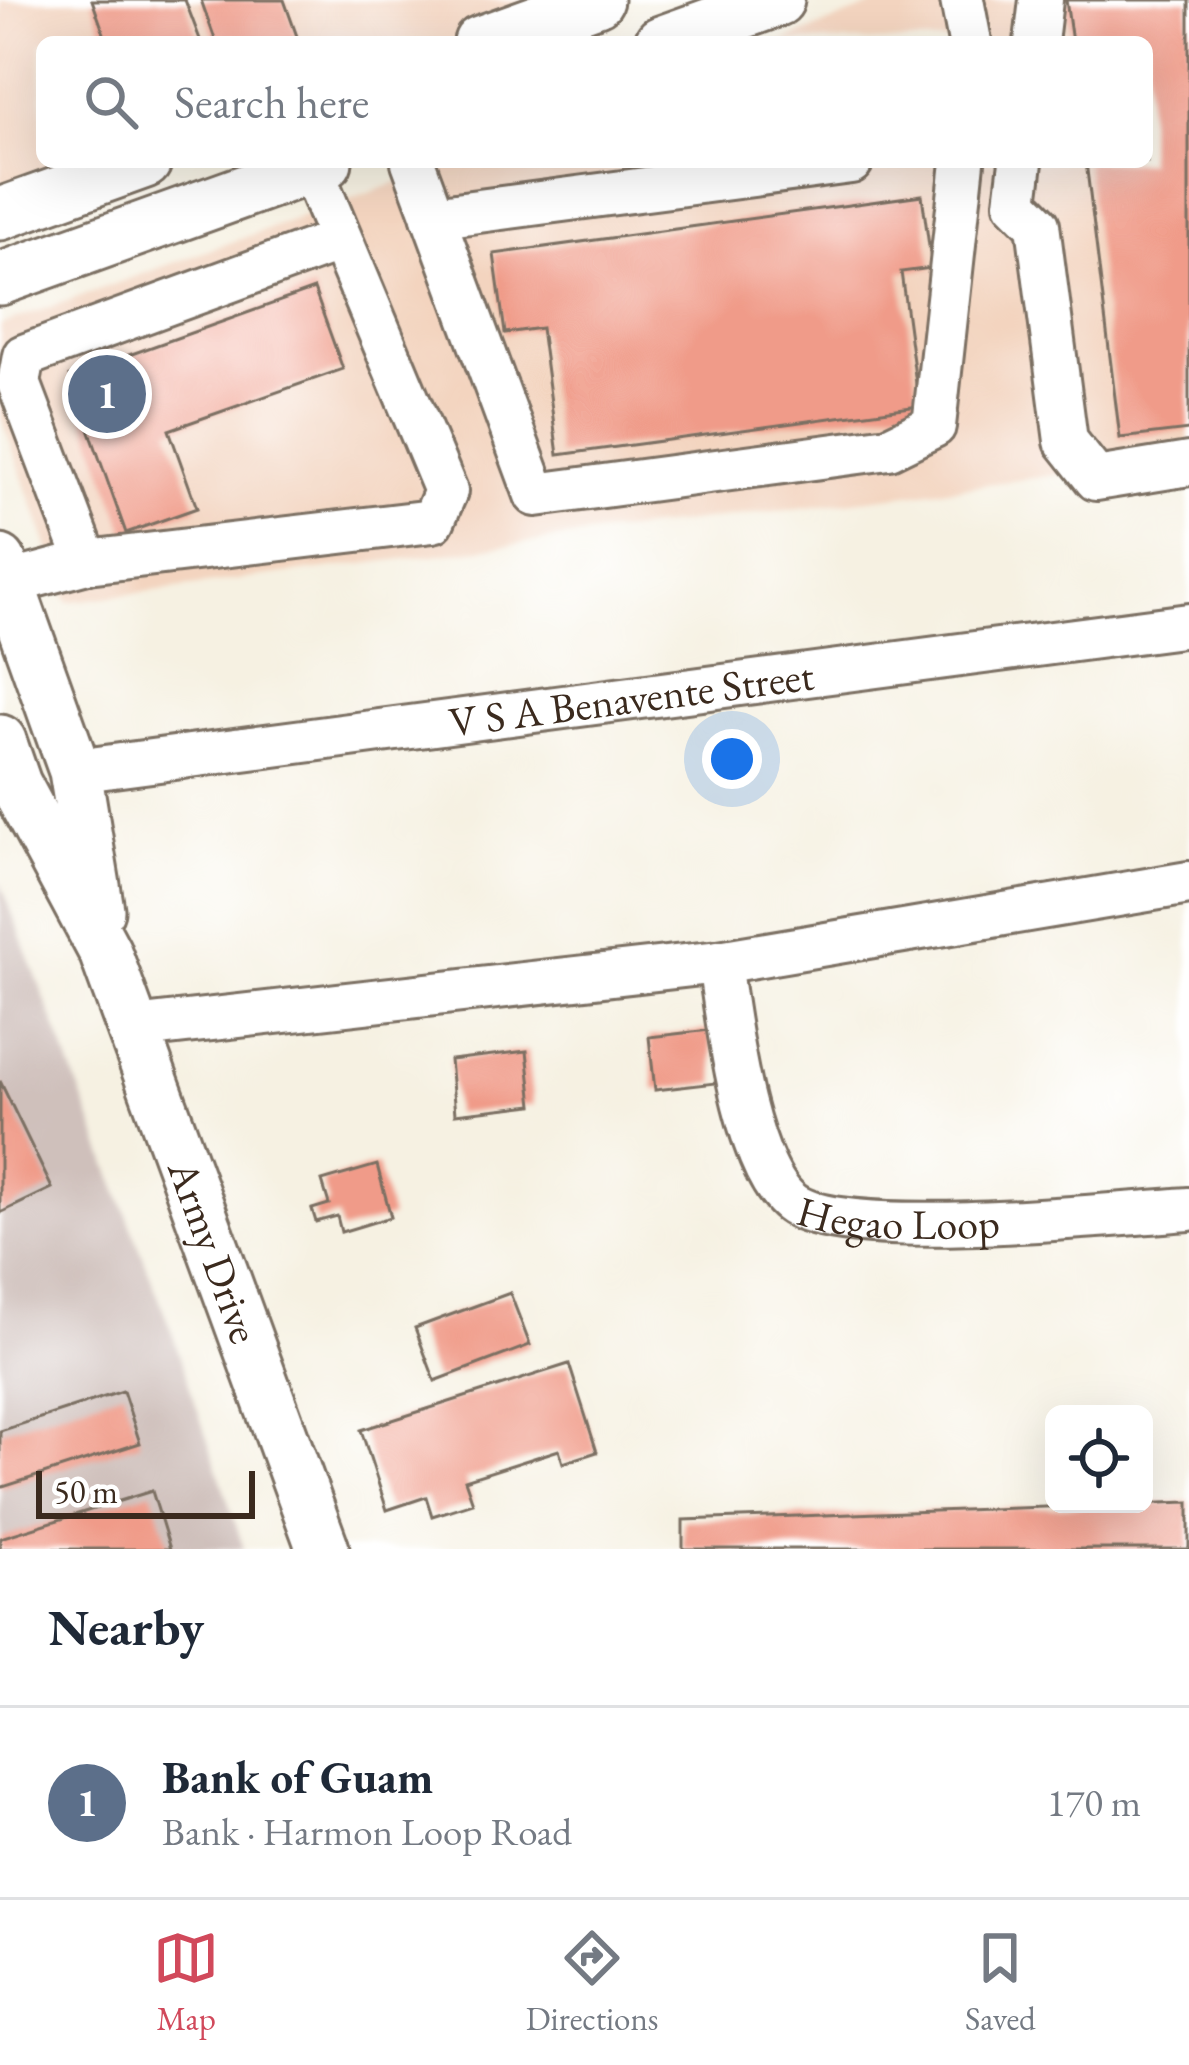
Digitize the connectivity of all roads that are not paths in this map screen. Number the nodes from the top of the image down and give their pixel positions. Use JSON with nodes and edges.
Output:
{"nodes":[{"id":1,"x":597,"y":0,"type":"edge"},
{"id":2,"x":778,"y":0,"type":"edge"},
{"id":3,"x":962,"y":0,"type":"edge"},
{"id":4,"x":1041,"y":0,"type":"edge"},
{"id":5,"x":497,"y":36,"type":"edge"},
{"id":6,"x":678,"y":36,"type":"edge"},
{"id":7,"x":969,"y":36,"type":"edge"},
{"id":8,"x":1037,"y":36,"type":"edge"},
{"id":9,"x":129,"y":168,"type":"edge"},
{"id":10,"x":310,"y":168,"type":"edge"},
{"id":11,"x":319,"y":168,"type":"edge"},
{"id":12,"x":415,"y":168,"type":"edge"},
{"id":13,"x":806,"y":168,"type":"edge"},
{"id":14,"x":962,"y":168,"type":"edge"},
{"id":15,"x":1020,"y":168,"type":"edge"},
{"id":16,"x":0,"y":214,"type":"edge"},
{"id":17,"x":434,"y":218,"type":"junction"},
{"id":18,"x":340,"y":240,"type":"junction"},
{"id":19,"x":0,"y":279,"type":"edge"},
{"id":20,"x":1189,"y":464,"type":"edge"},
{"id":21,"x":87,"y":562,"type":"junction"},
{"id":22,"x":4,"y":572,"type":"edge"},
{"id":23,"x":1189,"y":625,"type":"edge"},
{"id":24,"x":0,"y":742,"type":"edge"},
{"id":25,"x":75,"y":771,"type":"junction"},
{"id":26,"x":1189,"y":883,"type":"edge"},
{"id":27,"x":105,"y":952,"type":"junction"},
{"id":28,"x":719,"y":962,"type":"junction"},
{"id":29,"x":133,"y":1028,"type":"junction"},
{"id":30,"x":1189,"y":1209,"type":"edge"},
{"id":31,"x":323,"y":1549,"type":"edge"}],
"edges":[{"from":1,"to":5,"type":"main road"},
{"from":2,"to":6,"type":"main road"},
{"from":3,"to":7,"type":"street"},
{"from":4,"to":8,"type":"street"},
{"from":9,"to":16,"type":"main road"},
{"from":10,"to":19,"type":"main road"},
{"from":11,"to":18,"type":"street"},
{"from":12,"to":17,"type":"street"},
{"from":13,"to":17,"type":"street"},
{"from":14,"to":17,"type":"street"},
{"from":15,"to":20,"type":"street"},
{"from":18,"to":21,"type":"street"},
{"from":18,"to":21,"type":"street"},
{"from":21,"to":22,"type":"street"},
{"from":22,"to":25,"type":"main road","name":"Army Drive"},
{"from":23,"to":25,"type":"street","name":"V S A Benavente Street"},
{"from":24,"to":27,"type":"main road","name":"Army Drive"},
{"from":25,"to":27,"type":"main road","name":"Army Drive"},
{"from":26,"to":28,"type":"street"},
{"from":27,"to":29,"type":"main road","name":"Army Drive"},
{"from":28,"to":29,"type":"street"},
{"from":28,"to":30,"type":"street","name":"Hegao Loop"},
{"from":29,"to":31,"type":"main road","name":"Army Drive"}]}
